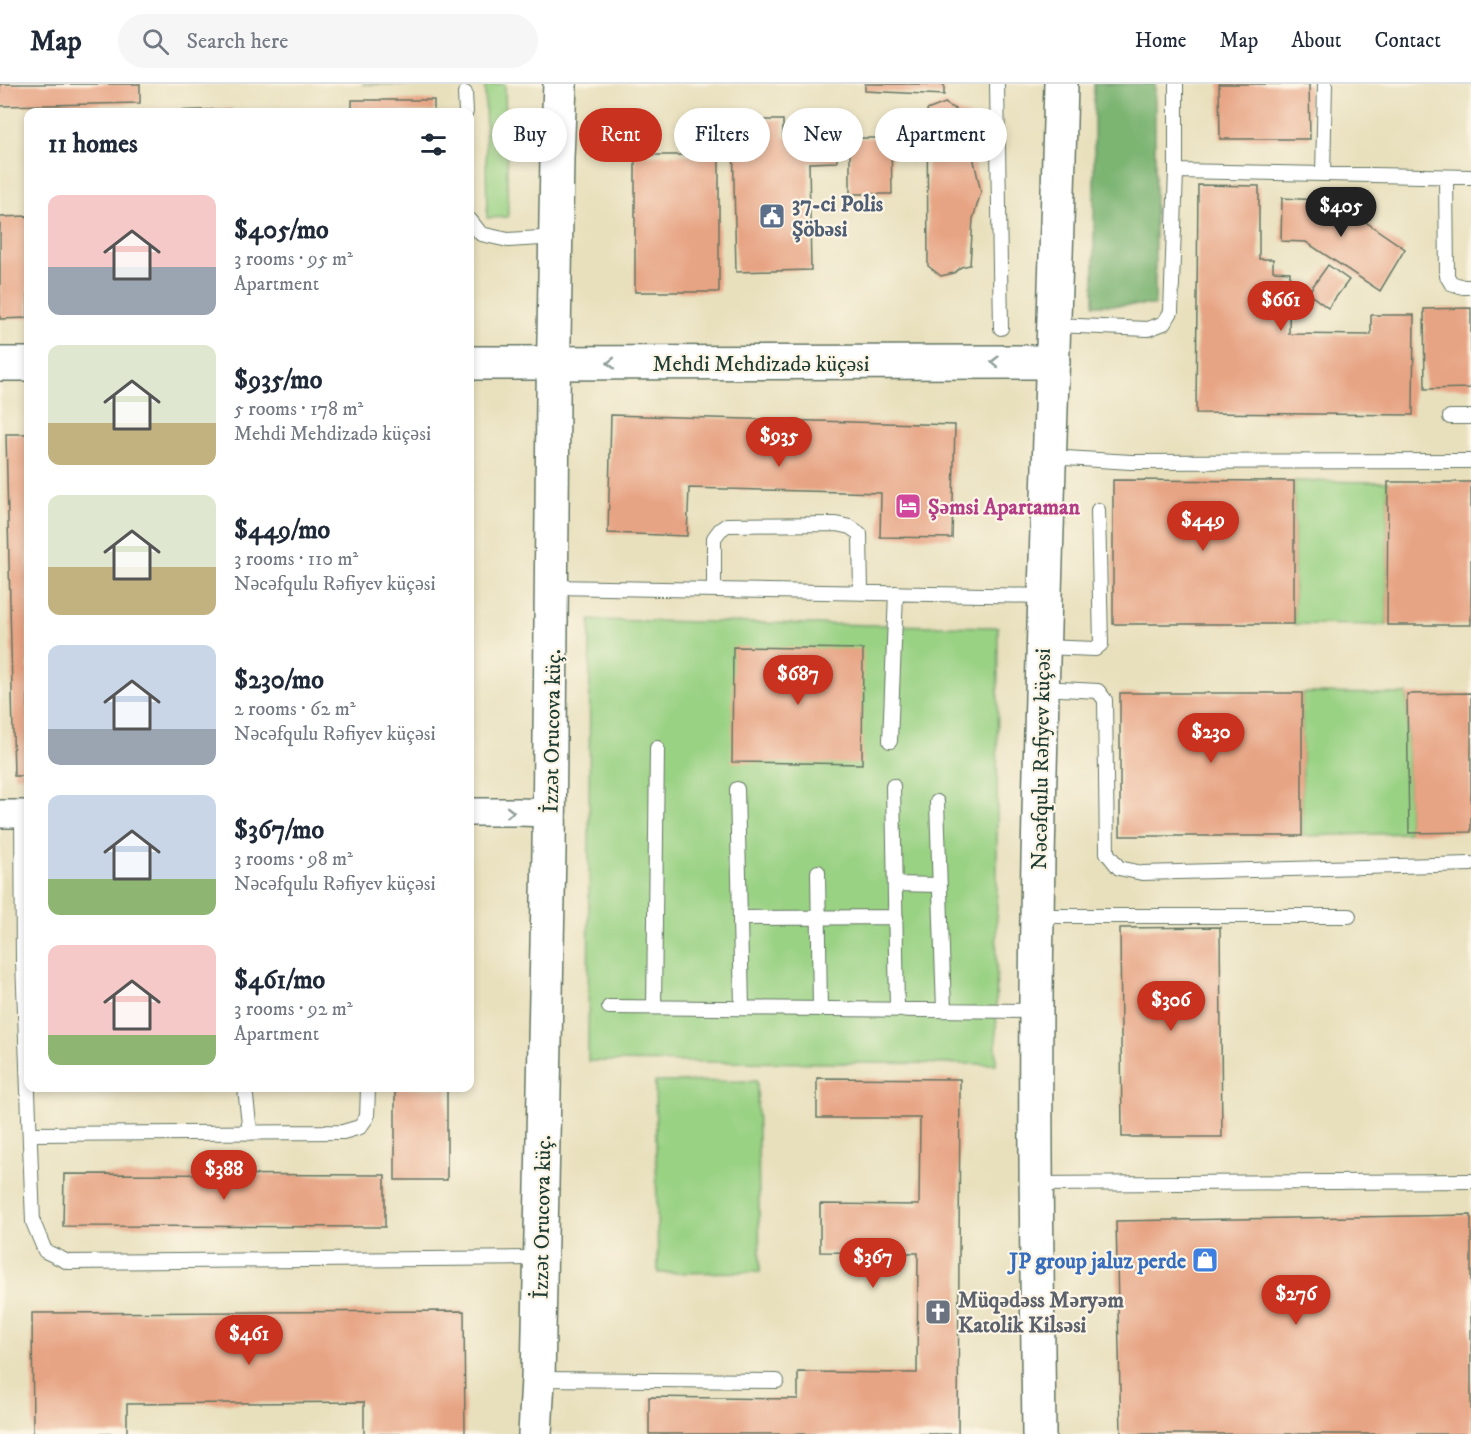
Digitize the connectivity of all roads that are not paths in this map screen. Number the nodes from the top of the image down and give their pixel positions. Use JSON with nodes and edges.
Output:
{"nodes":[{"id":1,"x":560,"y":84,"type":"edge"},
{"id":2,"x":997,"y":84,"type":"edge"},
{"id":3,"x":1061,"y":84,"type":"edge"},
{"id":4,"x":1176,"y":84,"type":"edge"},
{"id":5,"x":1325,"y":84,"type":"edge"},
{"id":6,"x":465,"y":93,"type":"dead end"},
{"id":7,"x":466,"y":108,"type":"edge"},
{"id":8,"x":1176,"y":171,"type":"junction"},
{"id":9,"x":1323,"y":174,"type":"junction"},
{"id":10,"x":1446,"y":177,"type":"junction"},
{"id":11,"x":1471,"y":177,"type":"edge"},
{"id":12,"x":474,"y":225,"type":"edge"},
{"id":13,"x":557,"y":237,"type":"junction"},
{"id":14,"x":1471,"y":287,"type":"edge"},
{"id":15,"x":1055,"y":325,"type":"junction"},
{"id":16,"x":1001,"y":328,"type":"dead end"},
{"id":17,"x":1053,"y":362,"type":"junction"},
{"id":18,"x":474,"y":363,"type":"edge"},
{"id":19,"x":555,"y":363,"type":"junction"},
{"id":20,"x":0,"y":364,"type":"edge"},
{"id":21,"x":24,"y":364,"type":"edge"},
{"id":22,"x":1450,"y":417,"type":"dead end"},
{"id":23,"x":1471,"y":417,"type":"edge"},
{"id":24,"x":1050,"y":457,"type":"junction"},
{"id":25,"x":1471,"y":461,"type":"edge"},
{"id":26,"x":1098,"y":510,"type":"dead end"},
{"id":27,"x":553,"y":587,"type":"junction"},
{"id":28,"x":714,"y":590,"type":"junction"},
{"id":29,"x":861,"y":593,"type":"junction"},
{"id":30,"x":896,"y":593,"type":"junction"},
{"id":31,"x":1044,"y":596,"type":"junction"},
{"id":32,"x":1043,"y":647,"type":"junction"},
{"id":33,"x":1042,"y":688,"type":"junction"},
{"id":34,"x":890,"y":741,"type":"dead end"},
{"id":35,"x":657,"y":748,"type":"dead end"},
{"id":36,"x":893,"y":786,"type":"dead end"},
{"id":37,"x":738,"y":789,"type":"dead end"},
{"id":38,"x":937,"y":802,"type":"dead end"},
{"id":39,"x":474,"y":812,"type":"edge"},
{"id":40,"x":550,"y":813,"type":"junction"},
{"id":41,"x":17,"y":814,"type":"edge"},
{"id":42,"x":1471,"y":864,"type":"edge"},
{"id":43,"x":818,"y":872,"type":"dead end"},
{"id":44,"x":895,"y":884,"type":"junction"},
{"id":45,"x":939,"y":885,"type":"junction"},
{"id":46,"x":1037,"y":916,"type":"junction"},
{"id":47,"x":1349,"y":916,"type":"dead end"},
{"id":48,"x":819,"y":917,"type":"junction"},
{"id":49,"x":896,"y":917,"type":"junction"},
{"id":50,"x":740,"y":918,"type":"junction"},
{"id":51,"x":24,"y":928,"type":"edge"},
{"id":52,"x":609,"y":1007,"type":"dead end"},
{"id":53,"x":654,"y":1007,"type":"junction"},
{"id":54,"x":742,"y":1007,"type":"junction"},
{"id":55,"x":820,"y":1009,"type":"junction"},
{"id":56,"x":897,"y":1009,"type":"junction"},
{"id":57,"x":944,"y":1010,"type":"junction"},
{"id":58,"x":1036,"y":1011,"type":"junction"},
{"id":59,"x":29,"y":1092,"type":"edge"},
{"id":60,"x":245,"y":1092,"type":"edge"},
{"id":61,"x":368,"y":1092,"type":"edge"},
{"id":62,"x":250,"y":1133,"type":"junction"},
{"id":63,"x":30,"y":1134,"type":"junction"},
{"id":64,"x":1471,"y":1181,"type":"edge"},
{"id":65,"x":1036,"y":1184,"type":"junction"},
{"id":66,"x":540,"y":1258,"type":"junction"},
{"id":67,"x":538,"y":1379,"type":"junction"},
{"id":68,"x":777,"y":1381,"type":"dead end"},
{"id":69,"x":535,"y":1434,"type":"edge"},
{"id":70,"x":1039,"y":1434,"type":"edge"}],
"edges":[{"from":1,"to":13,"type":"main road","name":"İzzət Orucova küç."},
{"from":2,"to":16,"type":"lane"},
{"from":3,"to":15,"type":"main road","name":"Nəcəfqulu Rəfiyev küçəsi"},
{"from":4,"to":8,"type":"lane"},
{"from":5,"to":9,"type":"lane"},
{"from":6,"to":7,"type":"lane"},
{"from":8,"to":9,"type":"lane"},
{"from":8,"to":15,"type":"lane"},
{"from":9,"to":10,"type":"lane"},
{"from":10,"to":11,"type":"lane"},
{"from":10,"to":14,"type":"lane"},
{"from":12,"to":13,"type":"lane"},
{"from":13,"to":19,"type":"main road","name":"İzzət Orucova küç."},
{"from":15,"to":17,"type":"main road","name":"Nəcəfqulu Rəfiyev küçəsi"},
{"from":17,"to":19,"type":"main road","name":"Mehdi Mehdizadə küçəsi","one_way":true},
{"from":17,"to":24,"type":"main road","name":"Nəcəfqulu Rəfiyev küçəsi"},
{"from":18,"to":19,"type":"main road","name":"Mehdi Mehdizadə küçəsi"},
{"from":19,"to":27,"type":"main road","name":"İzzət Orucova küç."},
{"from":20,"to":21,"type":"main road"},
{"from":22,"to":23,"type":"lane"},
{"from":24,"to":25,"type":"lane"},
{"from":24,"to":31,"type":"main road","name":"Nəcəfqulu Rəfiyev küçəsi"},
{"from":26,"to":32,"type":"lane"},
{"from":27,"to":28,"type":"lane"},
{"from":27,"to":40,"type":"main road","name":"İzzət Orucova küç."},
{"from":28,"to":29,"type":"lane"},
{"from":28,"to":29,"type":"lane"},
{"from":29,"to":30,"type":"lane"},
{"from":30,"to":31,"type":"lane"},
{"from":30,"to":34,"type":"lane"},
{"from":31,"to":32,"type":"main road","name":"Nəcəfqulu Rəfiyev küçəsi"},
{"from":32,"to":33,"type":"main road","name":"Nəcəfqulu Rəfiyev küçəsi"},
{"from":33,"to":42,"type":"lane"},
{"from":33,"to":46,"type":"main road","name":"Nəcəfqulu Rəfiyev küçəsi"},
{"from":35,"to":53,"type":"lane"},
{"from":36,"to":44,"type":"lane"},
{"from":37,"to":50,"type":"lane"},
{"from":38,"to":45,"type":"lane"},
{"from":39,"to":40,"type":"street","one_way":true},
{"from":40,"to":66,"type":"main road","name":"İzzət Orucova küç."},
{"from":41,"to":51,"type":"lane"},
{"from":43,"to":48,"type":"lane"},
{"from":44,"to":45,"type":"lane"},
{"from":44,"to":49,"type":"lane"},
{"from":45,"to":57,"type":"lane"},
{"from":46,"to":47,"type":"lane"},
{"from":46,"to":58,"type":"main road","name":"Nəcəfqulu Rəfiyev küçəsi"},
{"from":48,"to":49,"type":"lane"},
{"from":48,"to":50,"type":"lane"},
{"from":48,"to":55,"type":"lane"},
{"from":49,"to":56,"type":"lane"},
{"from":50,"to":54,"type":"lane"},
{"from":52,"to":53,"type":"lane"},
{"from":53,"to":54,"type":"lane"},
{"from":54,"to":55,"type":"lane"},
{"from":55,"to":56,"type":"lane"},
{"from":56,"to":57,"type":"lane"},
{"from":57,"to":58,"type":"lane"},
{"from":58,"to":65,"type":"main road","name":"Nəcəfqulu Rəfiyev küçəsi"},
{"from":59,"to":63,"type":"lane"},
{"from":60,"to":62,"type":"lane"},
{"from":61,"to":62,"type":"lane"},
{"from":62,"to":63,"type":"lane"},
{"from":63,"to":66,"type":"lane"},
{"from":64,"to":65,"type":"lane"},
{"from":65,"to":70,"type":"main road","name":"Nəcəfqulu Rəfiyev küçəsi"},
{"from":66,"to":67,"type":"main road","name":"İzzət Orucova küç."},
{"from":67,"to":68,"type":"lane"},
{"from":67,"to":69,"type":"main road","name":"İzzət Orucova küç."}]}
